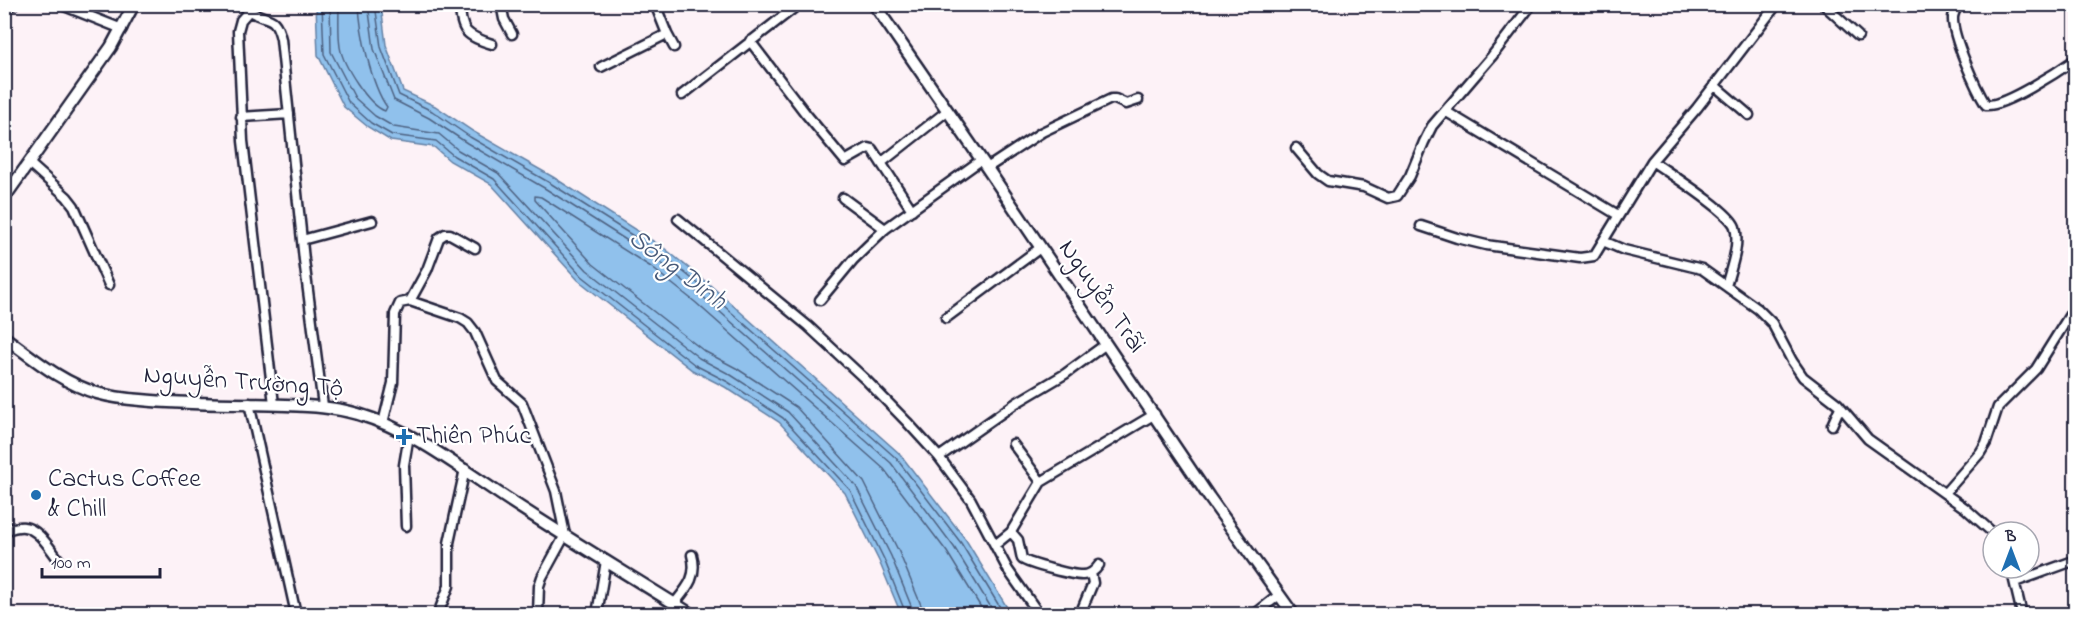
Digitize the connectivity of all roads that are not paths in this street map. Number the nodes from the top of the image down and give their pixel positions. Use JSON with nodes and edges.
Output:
{"nodes":[{"id":1,"x":14,"y":4,"type":"edge"},
{"id":2,"x":59,"y":4,"type":"edge"},
{"id":3,"x":134,"y":4,"type":"edge"},
{"id":4,"x":460,"y":4,"type":"edge"},
{"id":5,"x":501,"y":4,"type":"edge"},
{"id":6,"x":655,"y":4,"type":"edge"},
{"id":7,"x":799,"y":4,"type":"edge"},
{"id":8,"x":874,"y":4,"type":"edge"},
{"id":9,"x":1532,"y":4,"type":"edge"},
{"id":10,"x":1778,"y":4,"type":"edge"},
{"id":11,"x":1823,"y":4,"type":"edge"},
{"id":12,"x":1958,"y":4,"type":"edge"},
{"id":13,"x":4,"y":8,"type":"edge"},
{"id":14,"x":248,"y":8,"type":"edge"},
{"id":15,"x":122,"y":29,"type":"junction"},
{"id":16,"x":512,"y":34,"type":"dead end"},
{"id":17,"x":667,"y":34,"type":"junction"},
{"id":18,"x":1858,"y":36,"type":"dead end"},
{"id":19,"x":750,"y":41,"type":"junction"},
{"id":20,"x":492,"y":44,"type":"dead end"},
{"id":21,"x":674,"y":47,"type":"dead end"},
{"id":22,"x":2076,"y":59,"type":"edge"},
{"id":23,"x":601,"y":67,"type":"dead end"},
{"id":24,"x":1714,"y":85,"type":"junction"},
{"id":25,"x":682,"y":95,"type":"dead end"},
{"id":26,"x":1138,"y":100,"type":"dead end"},
{"id":27,"x":947,"y":111,"type":"junction"},
{"id":28,"x":1445,"y":111,"type":"junction"},
{"id":29,"x":289,"y":114,"type":"junction"},
{"id":30,"x":1749,"y":115,"type":"dead end"},
{"id":31,"x":241,"y":117,"type":"junction"},
{"id":32,"x":1296,"y":148,"type":"dead end"},
{"id":33,"x":1652,"y":161,"type":"junction"},
{"id":34,"x":29,"y":163,"type":"junction"},
{"id":35,"x":881,"y":163,"type":"junction"},
{"id":36,"x":984,"y":164,"type":"junction"},
{"id":37,"x":4,"y":198,"type":"edge"},
{"id":38,"x":843,"y":198,"type":"dead end"},
{"id":39,"x":912,"y":210,"type":"junction"},
{"id":40,"x":1618,"y":215,"type":"junction"},
{"id":41,"x":678,"y":219,"type":"dead end"},
{"id":42,"x":372,"y":221,"type":"dead end"},
{"id":43,"x":1421,"y":226,"type":"dead end"},
{"id":44,"x":885,"y":229,"type":"junction"},
{"id":45,"x":302,"y":240,"type":"junction"},
{"id":46,"x":1604,"y":241,"type":"junction"},
{"id":47,"x":475,"y":248,"type":"dead end"},
{"id":48,"x":1040,"y":248,"type":"junction"},
{"id":49,"x":109,"y":285,"type":"dead end"},
{"id":50,"x":1726,"y":286,"type":"junction"},
{"id":51,"x":820,"y":300,"type":"dead end"},
{"id":52,"x":410,"y":301,"type":"junction"},
{"id":53,"x":2076,"y":305,"type":"edge"},
{"id":54,"x":946,"y":318,"type":"dead end"},
{"id":55,"x":4,"y":337,"type":"edge"},
{"id":56,"x":1106,"y":344,"type":"junction"},
{"id":57,"x":249,"y":403,"type":"junction"},
{"id":58,"x":274,"y":404,"type":"junction"},
{"id":59,"x":323,"y":406,"type":"junction"},
{"id":60,"x":1840,"y":407,"type":"junction"},
{"id":61,"x":1155,"y":414,"type":"junction"},
{"id":62,"x":383,"y":423,"type":"junction"},
{"id":63,"x":1832,"y":425,"type":"dead end"},
{"id":64,"x":409,"y":435,"type":"junction"},
{"id":65,"x":1013,"y":444,"type":"dead end"},
{"id":66,"x":939,"y":457,"type":"junction"},
{"id":67,"x":465,"y":469,"type":"junction"},
{"id":68,"x":1041,"y":482,"type":"junction"},
{"id":69,"x":1945,"y":493,"type":"junction"},
{"id":70,"x":1981,"y":522,"type":"edge"},
{"id":71,"x":406,"y":526,"type":"dead end"},
{"id":72,"x":4,"y":531,"type":"edge"},
{"id":73,"x":1011,"y":532,"type":"junction"},
{"id":74,"x":565,"y":535,"type":"junction"},
{"id":75,"x":995,"y":545,"type":"junction"},
{"id":76,"x":692,"y":555,"type":"dead end"},
{"id":77,"x":59,"y":560,"type":"dead end"},
{"id":78,"x":2076,"y":560,"type":"edge"},
{"id":79,"x":606,"y":561,"type":"junction"},
{"id":80,"x":1100,"y":565,"type":"dead end"},
{"id":81,"x":1091,"y":573,"type":"junction"},
{"id":82,"x":2014,"y":582,"type":"joint"},
{"id":83,"x":1279,"y":595,"type":"junction"},
{"id":84,"x":674,"y":604,"type":"junction"},
{"id":85,"x":296,"y":615,"type":"edge"},
{"id":86,"x":438,"y":615,"type":"edge"},
{"id":87,"x":538,"y":615,"type":"edge"},
{"id":88,"x":597,"y":615,"type":"edge"},
{"id":89,"x":691,"y":615,"type":"edge"},
{"id":90,"x":1039,"y":615,"type":"edge"},
{"id":91,"x":1080,"y":615,"type":"edge"},
{"id":92,"x":1255,"y":615,"type":"edge"},
{"id":93,"x":1293,"y":615,"type":"edge"},
{"id":94,"x":2022,"y":615,"type":"edge"}],
"edges":[{"from":1,"to":13,"type":"street"},
{"from":2,"to":15,"type":"street"},
{"from":3,"to":15,"type":"main road"},
{"from":4,"to":20,"type":"street"},
{"from":5,"to":16,"type":"street"},
{"from":6,"to":17,"type":"street"},
{"from":7,"to":19,"type":"street"},
{"from":8,"to":27,"type":"main road","name":"Nguyễn Trãi"},
{"from":9,"to":28,"type":"street"},
{"from":10,"to":24,"type":"street"},
{"from":11,"to":18,"type":"street"},
{"from":12,"to":22,"type":"street"},
{"from":14,"to":29,"type":"street"},
{"from":14,"to":31,"type":"street"},
{"from":15,"to":34,"type":"main road"},
{"from":17,"to":21,"type":"street"},
{"from":17,"to":23,"type":"street"},
{"from":19,"to":25,"type":"street"},
{"from":19,"to":35,"type":"street"},
{"from":24,"to":30,"type":"street"},
{"from":24,"to":33,"type":"street"},
{"from":26,"to":36,"type":"street"},
{"from":27,"to":35,"type":"street"},
{"from":27,"to":36,"type":"main road","name":"Nguyễn Trãi"},
{"from":28,"to":32,"type":"street"},
{"from":28,"to":40,"type":"street"},
{"from":29,"to":31,"type":"street"},
{"from":29,"to":45,"type":"street"},
{"from":31,"to":58,"type":"street"},
{"from":33,"to":40,"type":"street"},
{"from":33,"to":50,"type":"street"},
{"from":34,"to":37,"type":"main road"},
{"from":34,"to":49,"type":"street"},
{"from":35,"to":39,"type":"street"},
{"from":36,"to":39,"type":"street"},
{"from":36,"to":48,"type":"main road","name":"Nguyễn Trãi"},
{"from":38,"to":44,"type":"street"},
{"from":39,"to":44,"type":"street"},
{"from":40,"to":46,"type":"street"},
{"from":41,"to":66,"type":"street"},
{"from":42,"to":45,"type":"street"},
{"from":43,"to":46,"type":"street"},
{"from":44,"to":51,"type":"street"},
{"from":45,"to":59,"type":"street"},
{"from":46,"to":50,"type":"street"},
{"from":47,"to":52,"type":"street"},
{"from":48,"to":54,"type":"street"},
{"from":48,"to":56,"type":"main road","name":"Nguyễn Trãi"},
{"from":50,"to":60,"type":"street"},
{"from":52,"to":62,"type":"street"},
{"from":52,"to":74,"type":"street"},
{"from":53,"to":69,"type":"street"},
{"from":55,"to":57,"type":"main road","name":"Nguyễn Trường Tộ"},
{"from":56,"to":61,"type":"main road","name":"Nguyễn Trãi"},
{"from":56,"to":66,"type":"street"},
{"from":57,"to":58,"type":"main road","name":"Nguyễn Trường Tộ"},
{"from":57,"to":85,"type":"street"},
{"from":58,"to":59,"type":"main road","name":"Nguyễn Trường Tộ"},
{"from":59,"to":62,"type":"main road","name":"Nguyễn Trường Tộ"},
{"from":60,"to":63,"type":"street"},
{"from":60,"to":69,"type":"street"},
{"from":61,"to":68,"type":"street"},
{"from":61,"to":83,"type":"main road","name":"Nguyễn Trãi"},
{"from":62,"to":64,"type":"main road","name":"Nguyễn Trường Tộ"},
{"from":64,"to":67,"type":"main road","name":"Nguyễn Trường Tộ"},
{"from":64,"to":71,"type":"street"},
{"from":65,"to":68,"type":"street"},
{"from":66,"to":75,"type":"street"},
{"from":67,"to":74,"type":"main road","name":"Nguyễn Trường Tộ"},
{"from":67,"to":86,"type":"street"},
{"from":68,"to":73,"type":"street"},
{"from":69,"to":70,"type":"street"},
{"from":72,"to":77,"type":"street"},
{"from":73,"to":75,"type":"street"},
{"from":73,"to":81,"type":"street"},
{"from":74,"to":79,"type":"main road","name":"Nguyễn Trường Tộ"},
{"from":74,"to":87,"type":"street"},
{"from":75,"to":90,"type":"street"},
{"from":76,"to":84,"type":"street"},
{"from":78,"to":82,"type":"street"},
{"from":79,"to":84,"type":"main road","name":"Nguyễn Trường Tộ"},
{"from":79,"to":88,"type":"street"},
{"from":80,"to":81,"type":"street"},
{"from":81,"to":91,"type":"street"},
{"from":82,"to":94,"type":"street"},
{"from":83,"to":92,"type":"street"},
{"from":83,"to":93,"type":"main road","name":"Nguyễn Trãi"},
{"from":84,"to":89,"type":"main road","name":"Nguyễn Trường Tộ"}]}
